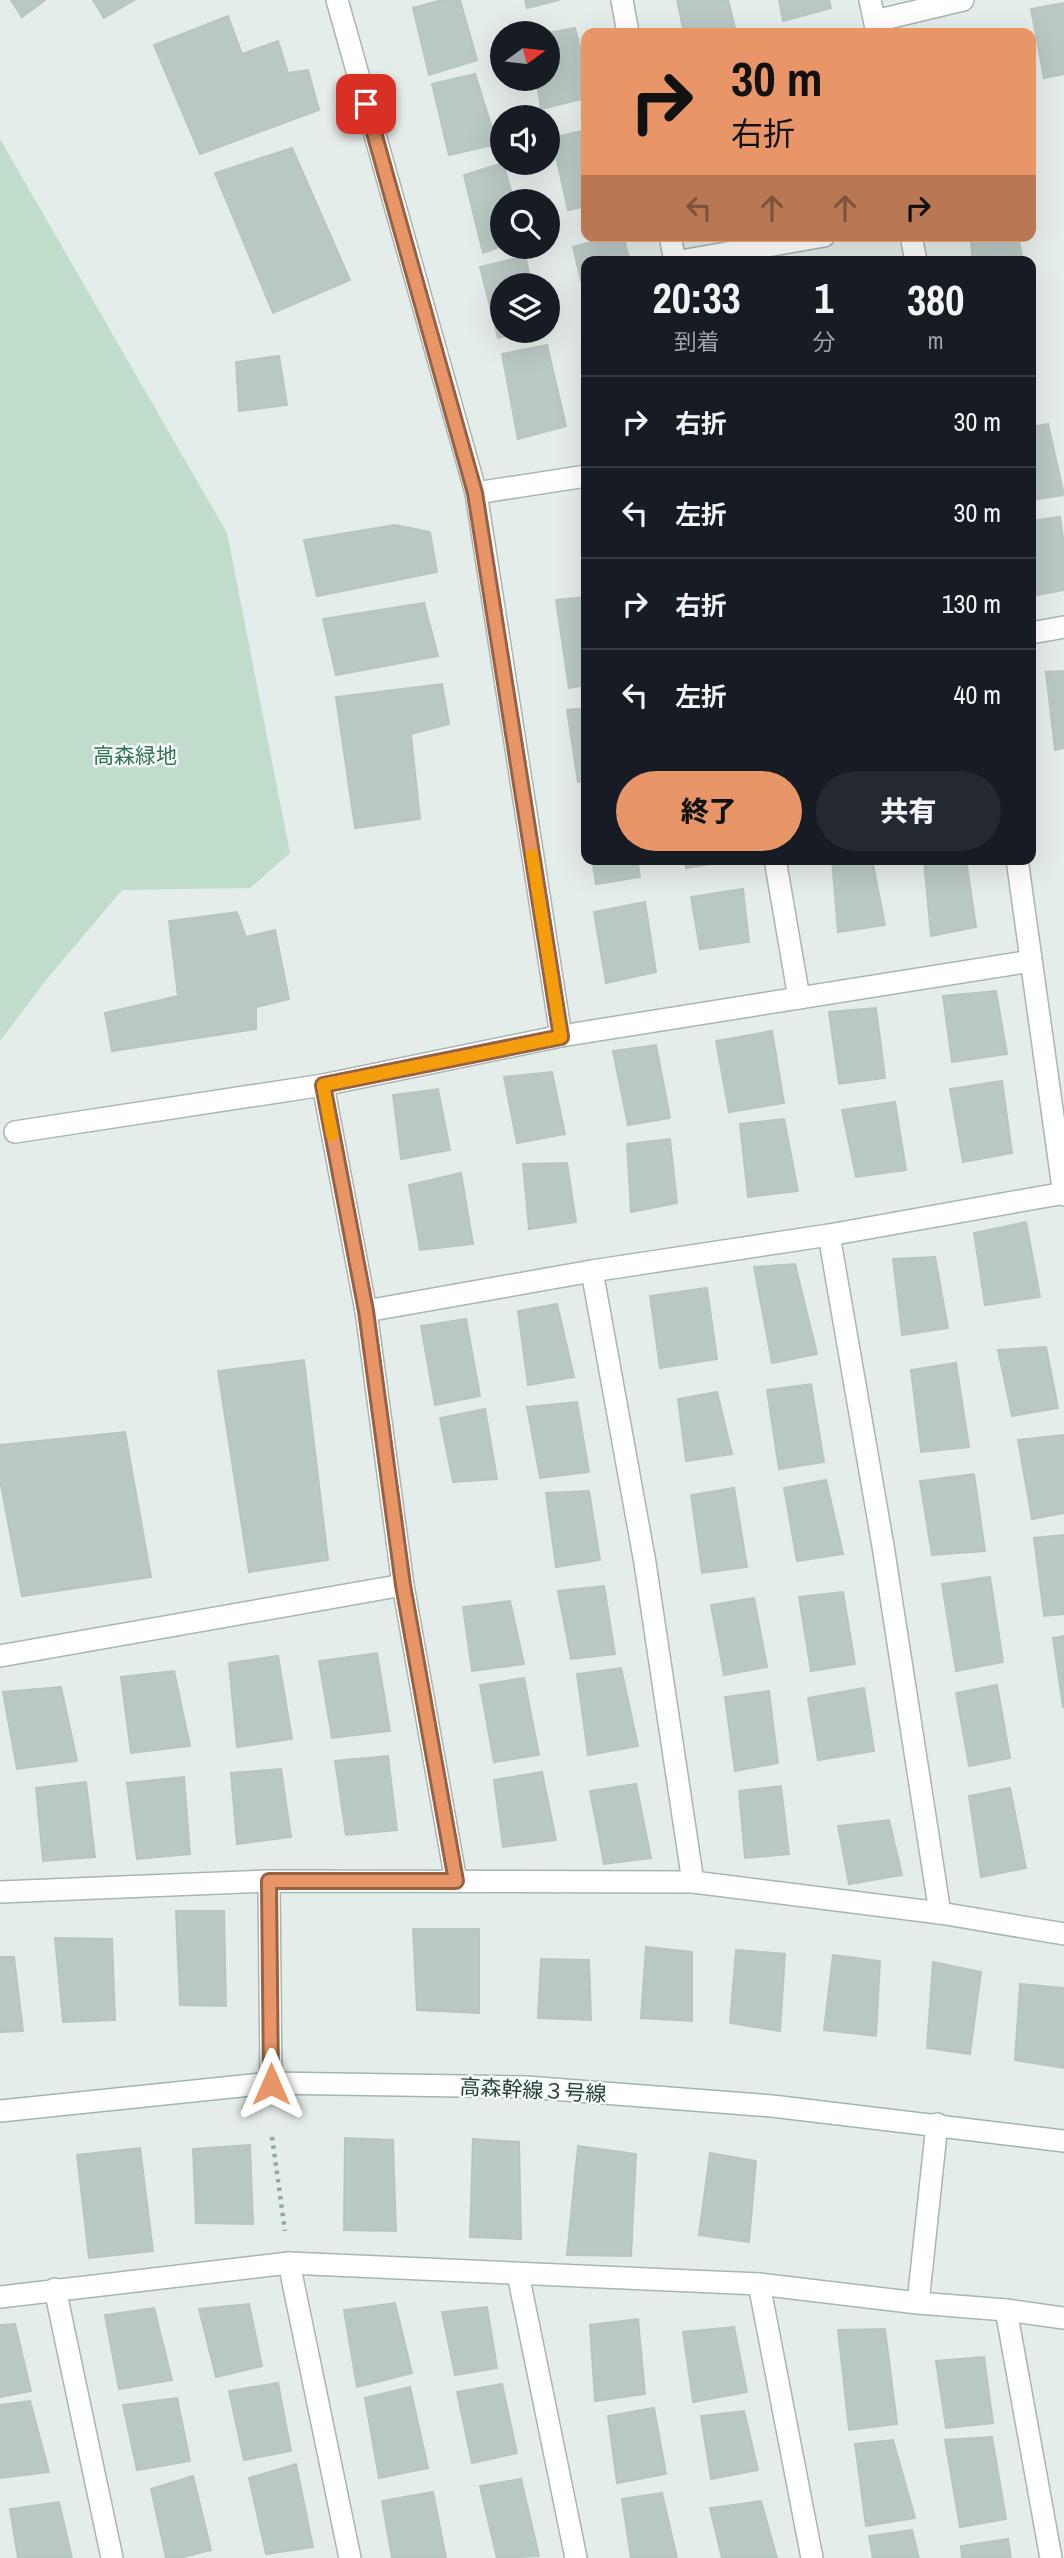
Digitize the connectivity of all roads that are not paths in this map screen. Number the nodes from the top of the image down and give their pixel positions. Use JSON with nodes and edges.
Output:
{"nodes":[{"id":1,"x":337,"y":0,"type":"edge"},
{"id":2,"x":622,"y":0,"type":"edge"},
{"id":3,"x":870,"y":0,"type":"edge"},
{"id":4,"x":963,"y":0,"type":"edge"},
{"id":5,"x":876,"y":27,"type":"edge"},
{"id":6,"x":627,"y":28,"type":"edge"},
{"id":7,"x":790,"y":242,"type":"edge"},
{"id":8,"x":710,"y":256,"type":"edge"},
{"id":9,"x":581,"y":477,"type":"edge"},
{"id":10,"x":475,"y":493,"type":"junction"},
{"id":11,"x":1064,"y":627,"type":"edge"},
{"id":12,"x":1036,"y":632,"type":"edge"},
{"id":13,"x":776,"y":865,"type":"edge"},
{"id":14,"x":1018,"y":865,"type":"edge"},
{"id":15,"x":1031,"y":961,"type":"junction"},
{"id":16,"x":799,"y":998,"type":"junction"},
{"id":17,"x":561,"y":1037,"type":"junction"},
{"id":18,"x":323,"y":1085,"type":"junction"},
{"id":19,"x":15,"y":1132,"type":"dead end"},
{"id":20,"x":1064,"y":1194,"type":"edge"},
{"id":21,"x":829,"y":1236,"type":"junction"},
{"id":22,"x":592,"y":1271,"type":"junction"},
{"id":23,"x":366,"y":1311,"type":"junction"},
{"id":24,"x":403,"y":1585,"type":"junction"},
{"id":25,"x":0,"y":1656,"type":"edge"},
{"id":26,"x":269,"y":1881,"type":"junction"},
{"id":27,"x":456,"y":1881,"type":"junction"},
{"id":28,"x":693,"y":1882,"type":"junction"},
{"id":29,"x":0,"y":1892,"type":"edge"},
{"id":30,"x":940,"y":1913,"type":"junction"},
{"id":31,"x":1064,"y":1934,"type":"edge"},
{"id":32,"x":271,"y":2084,"type":"junction"},
{"id":33,"x":0,"y":2111,"type":"edge"},
{"id":34,"x":937,"y":2124,"type":"junction"},
{"id":35,"x":1064,"y":2141,"type":"edge"},
{"id":36,"x":289,"y":2263,"type":"junction"},
{"id":37,"x":517,"y":2274,"type":"junction"},
{"id":38,"x":760,"y":2284,"type":"junction"},
{"id":39,"x":55,"y":2289,"type":"junction"},
{"id":40,"x":0,"y":2297,"type":"edge"},
{"id":41,"x":918,"y":2303,"type":"junction"},
{"id":42,"x":1006,"y":2310,"type":"junction"},
{"id":43,"x":1064,"y":2318,"type":"edge"},
{"id":44,"x":112,"y":2558,"type":"edge"},
{"id":45,"x":350,"y":2558,"type":"edge"},
{"id":46,"x":576,"y":2558,"type":"edge"},
{"id":47,"x":812,"y":2558,"type":"edge"},
{"id":48,"x":1051,"y":2558,"type":"edge"}],
"edges":[{"from":1,"to":10,"type":"street"},
{"from":2,"to":6,"type":"street"},
{"from":3,"to":5,"type":"street"},
{"from":4,"to":5,"type":"street"},
{"from":7,"to":8,"type":"street"},
{"from":9,"to":10,"type":"street"},
{"from":10,"to":17,"type":"street"},
{"from":11,"to":12,"type":"street"},
{"from":13,"to":16,"type":"street"},
{"from":14,"to":15,"type":"street"},
{"from":15,"to":16,"type":"street"},
{"from":15,"to":20,"type":"street"},
{"from":16,"to":17,"type":"street"},
{"from":17,"to":18,"type":"street"},
{"from":18,"to":19,"type":"street"},
{"from":18,"to":23,"type":"street"},
{"from":20,"to":21,"type":"street"},
{"from":21,"to":22,"type":"street"},
{"from":21,"to":30,"type":"street"},
{"from":22,"to":23,"type":"street"},
{"from":22,"to":28,"type":"street"},
{"from":23,"to":24,"type":"street"},
{"from":24,"to":25,"type":"street"},
{"from":24,"to":27,"type":"street"},
{"from":26,"to":27,"type":"street"},
{"from":26,"to":29,"type":"street"},
{"from":26,"to":32,"type":"street"},
{"from":27,"to":28,"type":"street"},
{"from":28,"to":30,"type":"street"},
{"from":30,"to":31,"type":"street"},
{"from":32,"to":33,"type":"street","name":"高森幹線３号線"},
{"from":32,"to":34,"type":"street","name":"高森幹線３号線"},
{"from":34,"to":35,"type":"street","name":"高森幹線３号線"},
{"from":34,"to":41,"type":"street"},
{"from":36,"to":37,"type":"street"},
{"from":36,"to":39,"type":"street"},
{"from":36,"to":45,"type":"street"},
{"from":37,"to":38,"type":"street"},
{"from":37,"to":46,"type":"street"},
{"from":38,"to":41,"type":"street"},
{"from":38,"to":47,"type":"street"},
{"from":39,"to":40,"type":"street"},
{"from":39,"to":44,"type":"street"},
{"from":41,"to":42,"type":"street"},
{"from":42,"to":43,"type":"street"},
{"from":42,"to":48,"type":"street"}]}
